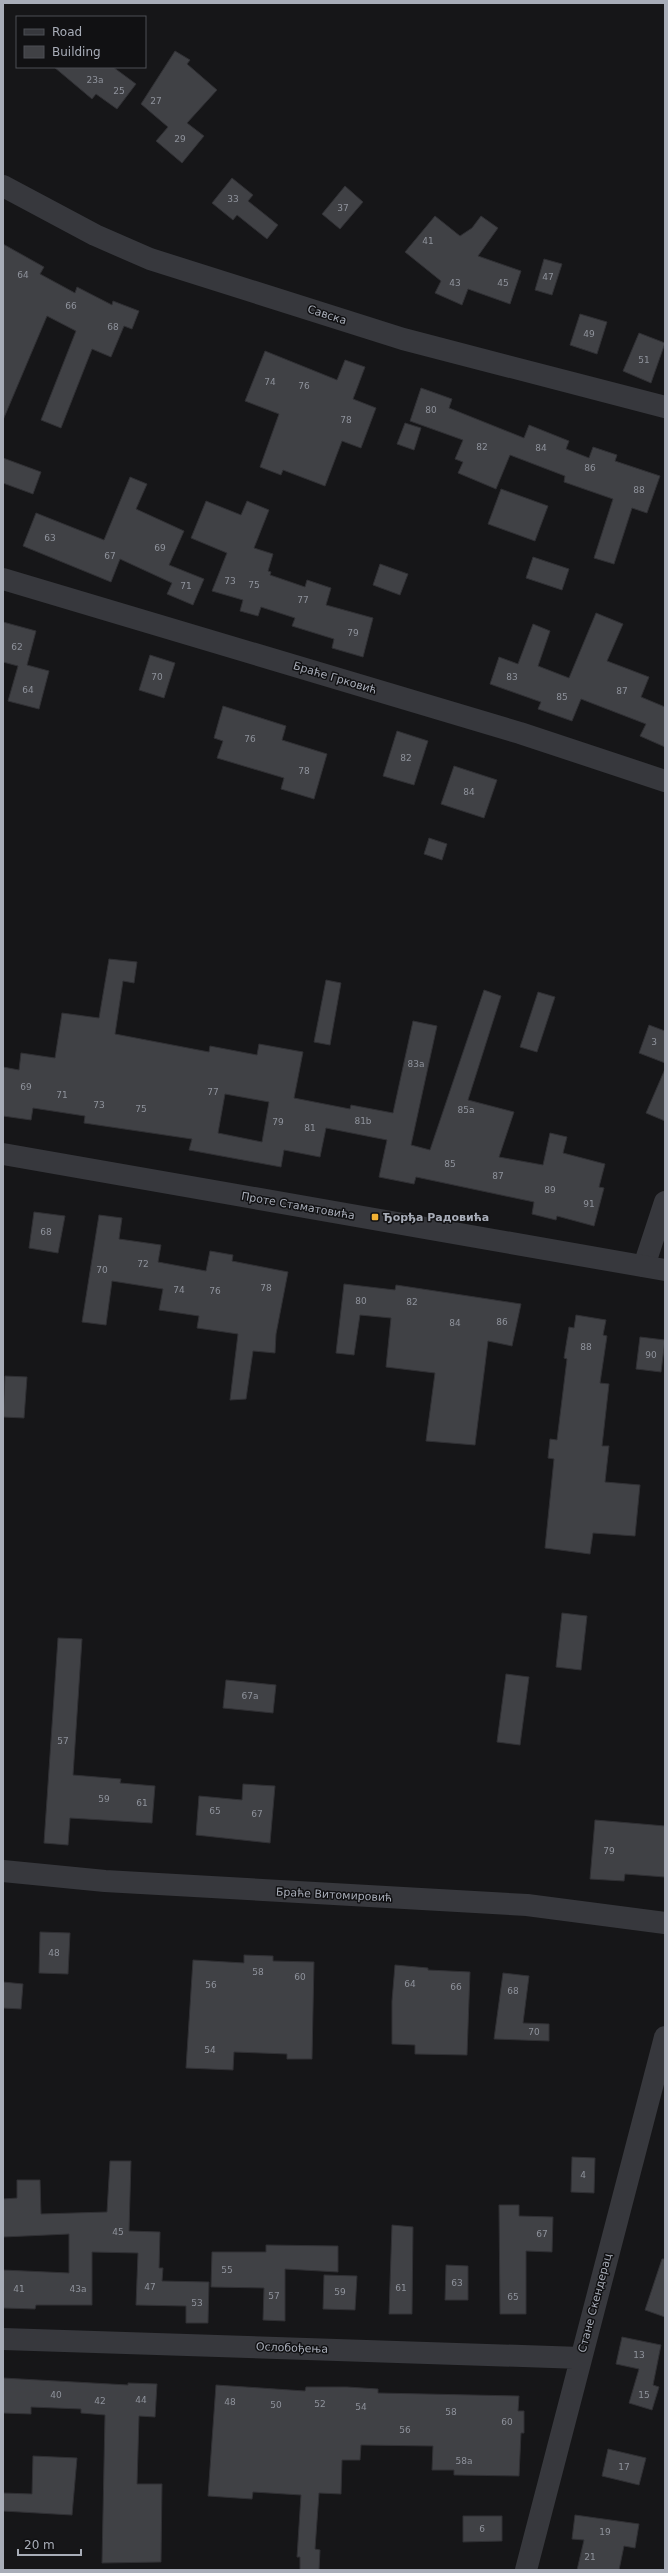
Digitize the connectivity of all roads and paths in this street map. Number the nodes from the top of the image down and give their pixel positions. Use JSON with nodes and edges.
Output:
{"nodes":[{"id":1,"x":3,"y":186,"type":"edge"},
{"id":2,"x":665,"y":407,"type":"edge"},
{"id":3,"x":3,"y":579,"type":"edge"},
{"id":4,"x":665,"y":781,"type":"edge"},
{"id":5,"x":3,"y":1154,"type":"edge"},
{"id":6,"x":665,"y":1202,"type":"edge"},
{"id":7,"x":655,"y":1268,"type":"edge"},
{"id":8,"x":3,"y":1871,"type":"edge"},
{"id":9,"x":665,"y":1923,"type":"edge"},
{"id":10,"x":665,"y":2037,"type":"edge"},
{"id":11,"x":658,"y":2093,"type":"edge"},
{"id":12,"x":3,"y":2339,"type":"edge"},
{"id":13,"x":581,"y":2358,"type":"junction"},
{"id":14,"x":526,"y":2570,"type":"edge"}],
"edges":[{"from":1,"to":2,"type":"street","name":"Савска"},
{"from":3,"to":4,"type":"street","name":"Браће Грковић"},
{"from":5,"to":7,"type":"street","name":"Проте Стаматовића"},
{"from":6,"to":7,"type":"street"},
{"from":8,"to":9,"type":"street","name":"Браће Витомировић"},
{"from":10,"to":11,"type":"street","name":"Стане Скендерац"},
{"from":11,"to":13,"type":"street","name":"Стане Скендерац"},
{"from":12,"to":13,"type":"street","name":"Ослобођења"},
{"from":13,"to":14,"type":"street","name":"Стане Скендерац"}]}
